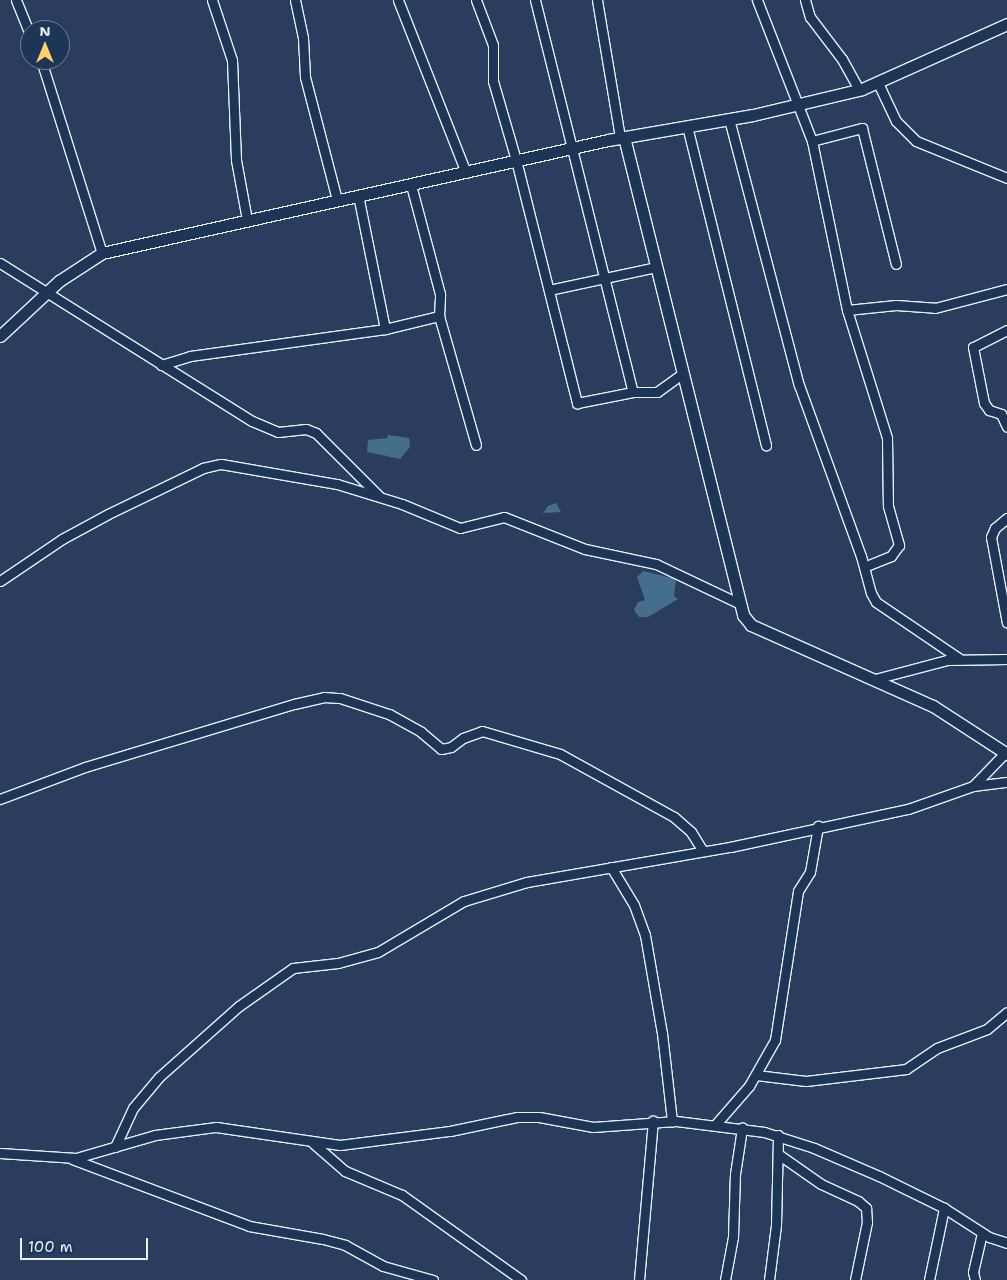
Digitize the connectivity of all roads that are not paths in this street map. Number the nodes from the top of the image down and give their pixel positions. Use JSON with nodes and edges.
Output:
{"nodes":[{"id":1,"x":16,"y":0,"type":"edge"},
{"id":2,"x":212,"y":0,"type":"edge"},
{"id":3,"x":295,"y":0,"type":"edge"},
{"id":4,"x":398,"y":0,"type":"edge"},
{"id":5,"x":476,"y":0,"type":"edge"},
{"id":6,"x":534,"y":0,"type":"edge"},
{"id":7,"x":596,"y":0,"type":"edge"},
{"id":8,"x":757,"y":0,"type":"edge"},
{"id":9,"x":806,"y":0,"type":"edge"},
{"id":10,"x":24,"y":20,"type":"edge"},
{"id":11,"x":1007,"y":24,"type":"edge"},
{"id":12,"x":43,"y":70,"type":"edge"},
{"id":13,"x":878,"y":83,"type":"junction"},
{"id":14,"x":859,"y":90,"type":"junction"},
{"id":15,"x":799,"y":104,"type":"junction"},
{"id":16,"x":729,"y":119,"type":"junction"},
{"id":17,"x":687,"y":126,"type":"junction"},
{"id":18,"x":622,"y":137,"type":"junction"},
{"id":19,"x":812,"y":141,"type":"junction"},
{"id":20,"x":573,"y":148,"type":"junction"},
{"id":21,"x":516,"y":160,"type":"junction"},
{"id":22,"x":466,"y":173,"type":"junction"},
{"id":23,"x":1007,"y":178,"type":"edge"},
{"id":24,"x":411,"y":185,"type":"junction"},
{"id":25,"x":358,"y":195,"type":"junction"},
{"id":26,"x":337,"y":200,"type":"junction"},
{"id":27,"x":247,"y":220,"type":"junction"},
{"id":28,"x":102,"y":253,"type":"junction"},
{"id":29,"x":0,"y":263,"type":"edge"},
{"id":30,"x":896,"y":264,"type":"dead end"},
{"id":31,"x":656,"y":267,"type":"junction"},
{"id":32,"x":605,"y":278,"type":"junction"},
{"id":33,"x":1007,"y":289,"type":"edge"},
{"id":34,"x":48,"y":290,"type":"junction"},
{"id":35,"x":549,"y":290,"type":"junction"},
{"id":36,"x":847,"y":310,"type":"junction"},
{"id":37,"x":439,"y":316,"type":"junction"},
{"id":38,"x":385,"y":329,"type":"junction"},
{"id":39,"x":1007,"y":330,"type":"edge"},
{"id":40,"x":0,"y":336,"type":"edge"},
{"id":41,"x":161,"y":365,"type":"junction"},
{"id":42,"x":682,"y":374,"type":"junction"},
{"id":43,"x":633,"y":392,"type":"junction"},
{"id":44,"x":1007,"y":427,"type":"edge"},
{"id":45,"x":476,"y":445,"type":"dead end"},
{"id":46,"x":766,"y":445,"type":"dead end"},
{"id":47,"x":380,"y":497,"type":"junction"},
{"id":48,"x":1007,"y":518,"type":"edge"},
{"id":49,"x":864,"y":567,"type":"junction"},
{"id":50,"x":0,"y":581,"type":"edge"},
{"id":51,"x":738,"y":603,"type":"junction"},
{"id":52,"x":1007,"y":622,"type":"edge"},
{"id":53,"x":960,"y":659,"type":"junction"},
{"id":54,"x":1007,"y":659,"type":"edge"},
{"id":55,"x":875,"y":679,"type":"junction"},
{"id":56,"x":1006,"y":754,"type":"edge"},
{"id":57,"x":1007,"y":782,"type":"edge"},
{"id":58,"x":973,"y":786,"type":"junction"},
{"id":59,"x":0,"y":799,"type":"edge"},
{"id":60,"x":818,"y":826,"type":"junction"},
{"id":61,"x":703,"y":851,"type":"junction"},
{"id":62,"x":611,"y":867,"type":"junction"},
{"id":63,"x":1007,"y":1012,"type":"edge"},
{"id":64,"x":756,"y":1075,"type":"junction"},
{"id":65,"x":672,"y":1121,"type":"junction"},
{"id":66,"x":652,"y":1122,"type":"junction"},
{"id":67,"x":714,"y":1125,"type":"junction"},
{"id":68,"x":742,"y":1128,"type":"junction"},
{"id":69,"x":778,"y":1135,"type":"junction"},
{"id":70,"x":313,"y":1142,"type":"junction"},
{"id":71,"x":115,"y":1147,"type":"junction"},
{"id":72,"x":0,"y":1153,"type":"edge"},
{"id":73,"x":778,"y":1154,"type":"junction"},
{"id":74,"x":70,"y":1158,"type":"junction"},
{"id":75,"x":944,"y":1208,"type":"junction"},
{"id":76,"x":982,"y":1233,"type":"junction"},
{"id":77,"x":1007,"y":1243,"type":"edge"},
{"id":78,"x":433,"y":1280,"type":"edge"},
{"id":79,"x":521,"y":1280,"type":"edge"},
{"id":80,"x":638,"y":1280,"type":"edge"},
{"id":81,"x":726,"y":1280,"type":"edge"},
{"id":82,"x":769,"y":1280,"type":"edge"},
{"id":83,"x":856,"y":1280,"type":"edge"},
{"id":84,"x":929,"y":1280,"type":"edge"},
{"id":85,"x":974,"y":1280,"type":"edge"}],
"edges":[{"from":1,"to":10,"type":"street"},
{"from":2,"to":27,"type":"street"},
{"from":3,"to":26,"type":"street"},
{"from":4,"to":22,"type":"street"},
{"from":5,"to":21,"type":"street"},
{"from":6,"to":20,"type":"street"},
{"from":7,"to":18,"type":"street"},
{"from":8,"to":15,"type":"street"},
{"from":9,"to":14,"type":"street"},
{"from":11,"to":13,"type":"street"},
{"from":12,"to":28,"type":"street"},
{"from":13,"to":14,"type":"street"},
{"from":13,"to":23,"type":"street"},
{"from":14,"to":15,"type":"street"},
{"from":15,"to":16,"type":"street"},
{"from":15,"to":19,"type":"street"},
{"from":16,"to":17,"type":"street"},
{"from":16,"to":49,"type":"street"},
{"from":17,"to":18,"type":"street"},
{"from":17,"to":46,"type":"street"},
{"from":18,"to":20,"type":"street"},
{"from":18,"to":31,"type":"street"},
{"from":19,"to":30,"type":"street"},
{"from":19,"to":36,"type":"street"},
{"from":20,"to":21,"type":"street"},
{"from":20,"to":32,"type":"street"},
{"from":21,"to":22,"type":"street"},
{"from":21,"to":35,"type":"street"},
{"from":22,"to":24,"type":"street"},
{"from":24,"to":25,"type":"street"},
{"from":24,"to":37,"type":"street"},
{"from":25,"to":26,"type":"street"},
{"from":25,"to":38,"type":"street"},
{"from":26,"to":27,"type":"street"},
{"from":27,"to":28,"type":"street"},
{"from":28,"to":34,"type":"street"},
{"from":29,"to":34,"type":"street"},
{"from":31,"to":32,"type":"street"},
{"from":31,"to":42,"type":"street"},
{"from":32,"to":35,"type":"street"},
{"from":32,"to":43,"type":"street"},
{"from":33,"to":36,"type":"street"},
{"from":34,"to":40,"type":"street"},
{"from":34,"to":41,"type":"street"},
{"from":35,"to":43,"type":"street"},
{"from":36,"to":49,"type":"street"},
{"from":37,"to":38,"type":"street"},
{"from":37,"to":45,"type":"street"},
{"from":38,"to":41,"type":"street"},
{"from":39,"to":44,"type":"street"},
{"from":41,"to":47,"type":"street"},
{"from":42,"to":43,"type":"street"},
{"from":42,"to":51,"type":"street"},
{"from":47,"to":50,"type":"street"},
{"from":47,"to":51,"type":"street"},
{"from":48,"to":52,"type":"street"},
{"from":49,"to":53,"type":"street"},
{"from":51,"to":55,"type":"street"},
{"from":53,"to":54,"type":"street"},
{"from":53,"to":55,"type":"street"},
{"from":55,"to":56,"type":"street"},
{"from":56,"to":58,"type":"street"},
{"from":57,"to":58,"type":"street"},
{"from":58,"to":60,"type":"street"},
{"from":59,"to":61,"type":"street"},
{"from":60,"to":61,"type":"street"},
{"from":60,"to":64,"type":"street"},
{"from":61,"to":62,"type":"street"},
{"from":62,"to":65,"type":"street"},
{"from":62,"to":71,"type":"street"},
{"from":63,"to":64,"type":"street"},
{"from":64,"to":67,"type":"street"},
{"from":65,"to":66,"type":"street"},
{"from":65,"to":67,"type":"street"},
{"from":66,"to":70,"type":"street"},
{"from":66,"to":80,"type":"street"},
{"from":67,"to":68,"type":"street"},
{"from":68,"to":69,"type":"street"},
{"from":68,"to":81,"type":"street"},
{"from":69,"to":73,"type":"street"},
{"from":69,"to":75,"type":"street"},
{"from":70,"to":71,"type":"street"},
{"from":70,"to":79,"type":"street"},
{"from":71,"to":74,"type":"street"},
{"from":72,"to":74,"type":"street"},
{"from":73,"to":82,"type":"street"},
{"from":73,"to":83,"type":"street"},
{"from":74,"to":78,"type":"street"},
{"from":75,"to":76,"type":"street"},
{"from":75,"to":84,"type":"street"},
{"from":76,"to":77,"type":"street"},
{"from":76,"to":85,"type":"street"}]}
